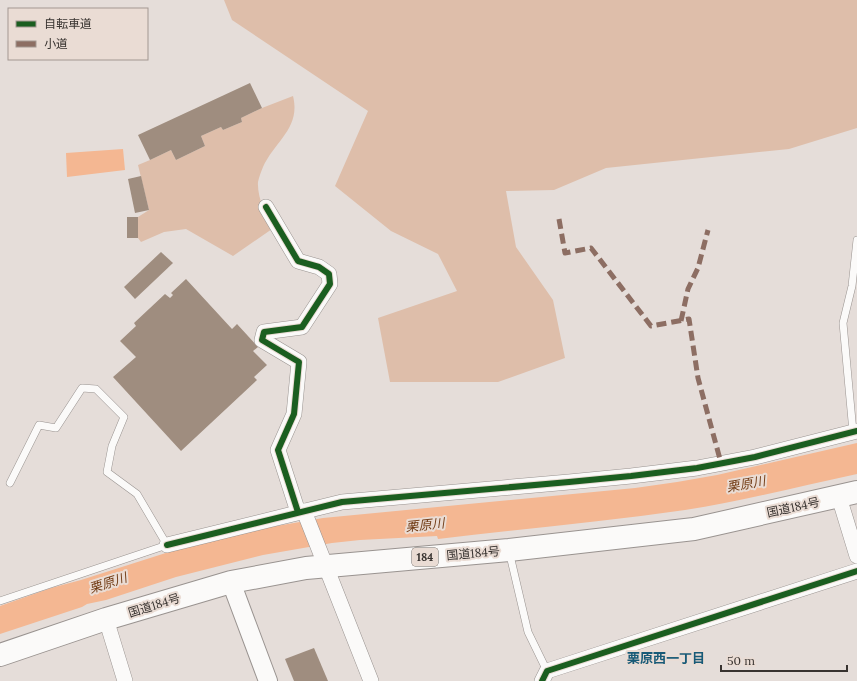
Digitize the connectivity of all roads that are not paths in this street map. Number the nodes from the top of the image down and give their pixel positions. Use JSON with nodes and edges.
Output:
{"nodes":[{"id":1,"x":266,"y":207,"type":"dead end"},
{"id":2,"x":857,"y":240,"type":"edge"},
{"id":3,"x":855,"y":432,"type":"edge"},
{"id":4,"x":10,"y":482,"type":"dead end"},
{"id":5,"x":848,"y":495,"type":"edge"},
{"id":6,"x":303,"y":513,"type":"junction"},
{"id":7,"x":167,"y":545,"type":"junction"},
{"id":8,"x":509,"y":550,"type":"junction"},
{"id":9,"x":857,"y":556,"type":"edge"},
{"id":10,"x":322,"y":558,"type":"junction"},
{"id":11,"x":857,"y":572,"type":"edge"},
{"id":12,"x":230,"y":582,"type":"junction"},
{"id":13,"x":0,"y":601,"type":"edge"},
{"id":14,"x":106,"y":619,"type":"junction"},
{"id":15,"x":0,"y":655,"type":"edge"},
{"id":16,"x":545,"y":676,"type":"edge"},
{"id":17,"x":125,"y":681,"type":"edge"},
{"id":18,"x":268,"y":681,"type":"edge"},
{"id":19,"x":371,"y":681,"type":"edge"}],
"edges":[{"from":1,"to":6,"type":"street"},
{"from":2,"to":3,"type":"lane"},
{"from":3,"to":6,"type":"street"},
{"from":4,"to":7,"type":"lane"},
{"from":5,"to":8,"type":"highway","name":"国道184号","number":"184"},
{"from":5,"to":9,"type":"street"},
{"from":6,"to":7,"type":"street"},
{"from":6,"to":10,"type":"street"},
{"from":7,"to":13,"type":"lane"},
{"from":8,"to":10,"type":"highway","name":"国道184号","number":"184"},
{"from":8,"to":16,"type":"lane"},
{"from":10,"to":12,"type":"highway","name":"国道184号","number":"184"},
{"from":10,"to":19,"type":"street"},
{"from":11,"to":16,"type":"street"},
{"from":12,"to":14,"type":"highway","name":"国道184号","number":"184"},
{"from":12,"to":18,"type":"street"},
{"from":14,"to":15,"type":"highway","name":"国道184号","number":"184"},
{"from":14,"to":17,"type":"street"}]}
